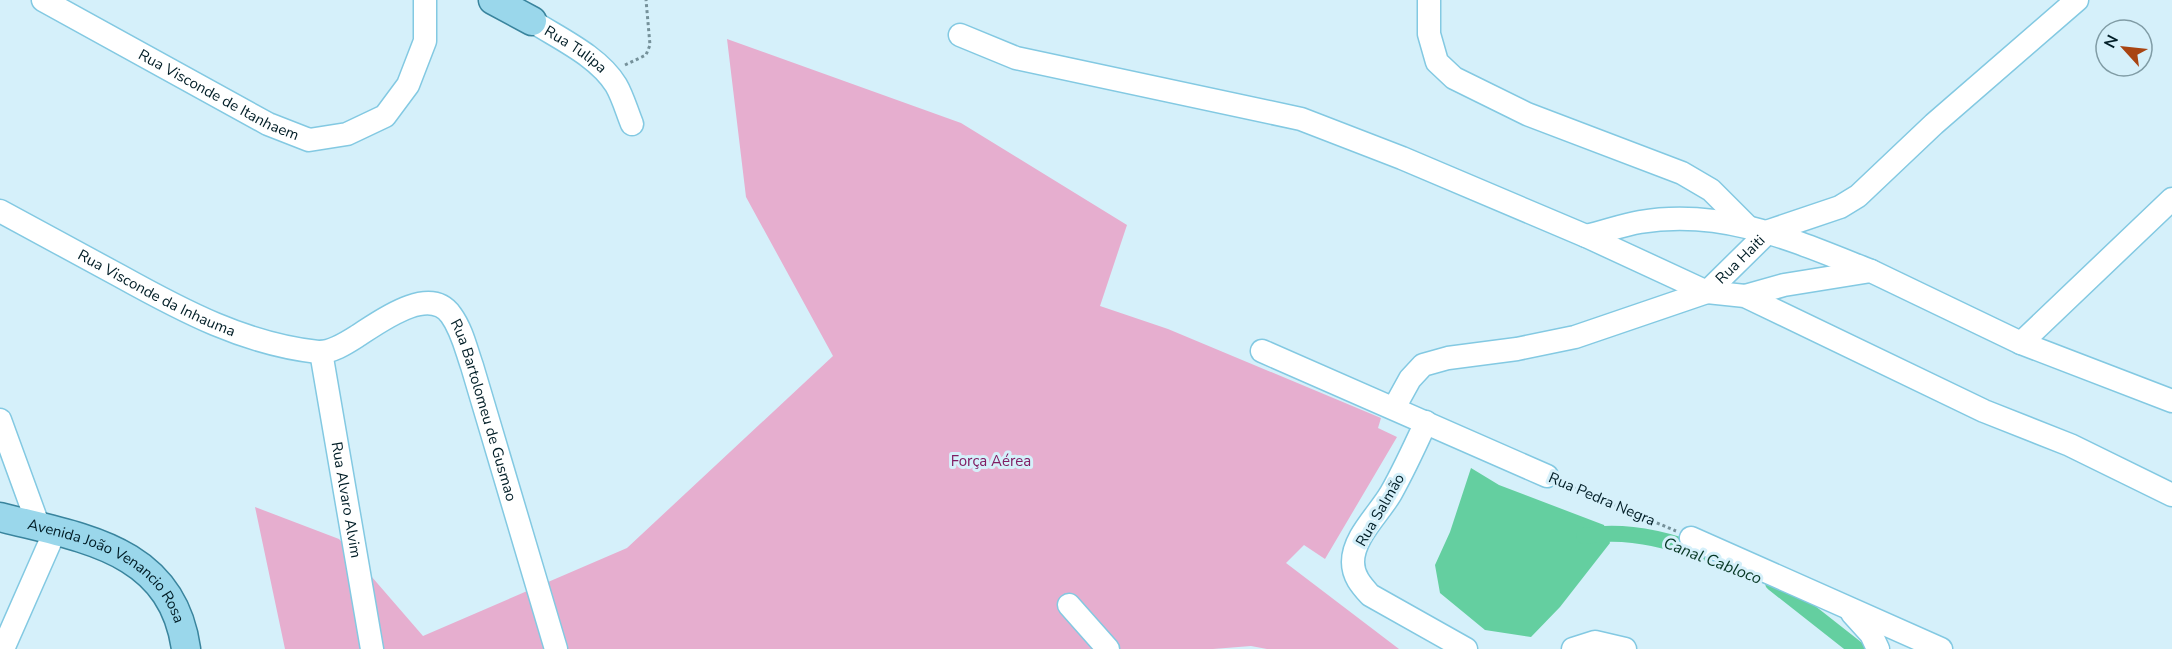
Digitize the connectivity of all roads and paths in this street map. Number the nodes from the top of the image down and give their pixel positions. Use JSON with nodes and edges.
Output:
{"nodes":[{"id":1,"x":43,"y":0,"type":"edge"},
{"id":2,"x":425,"y":0,"type":"edge"},
{"id":3,"x":493,"y":0,"type":"edge"},
{"id":4,"x":646,"y":0,"type":"edge"},
{"id":5,"x":1428,"y":0,"type":"edge"},
{"id":6,"x":2076,"y":0,"type":"edge"},
{"id":7,"x":532,"y":21,"type":"joint"},
{"id":8,"x":960,"y":35,"type":"dead end"},
{"id":9,"x":607,"y":73,"type":"junction"},
{"id":10,"x":632,"y":124,"type":"dead end"},
{"id":11,"x":2172,"y":199,"type":"edge"},
{"id":12,"x":0,"y":211,"type":"edge"},
{"id":13,"x":1746,"y":225,"type":"junction"},
{"id":14,"x":1769,"y":231,"type":"junction"},
{"id":15,"x":1586,"y":236,"type":"junction"},
{"id":16,"x":1871,"y":271,"type":"junction"},
{"id":17,"x":1707,"y":292,"type":"junction"},
{"id":18,"x":1745,"y":296,"type":"junction"},
{"id":19,"x":2022,"y":343,"type":"junction"},
{"id":20,"x":1262,"y":351,"type":"dead end"},
{"id":21,"x":321,"y":352,"type":"junction"},
{"id":22,"x":2172,"y":402,"type":"edge"},
{"id":23,"x":1394,"y":408,"type":"junction"},
{"id":24,"x":0,"y":420,"type":"edge"},
{"id":25,"x":1426,"y":422,"type":"junction"},
{"id":26,"x":1547,"y":476,"type":"joint"},
{"id":27,"x":2172,"y":495,"type":"edge"},
{"id":28,"x":0,"y":517,"type":"edge"},
{"id":29,"x":47,"y":529,"type":"junction"},
{"id":30,"x":1691,"y":538,"type":"joint"},
{"id":31,"x":1069,"y":605,"type":"dead end"},
{"id":32,"x":1849,"y":609,"type":"junction"},
{"id":33,"x":1594,"y":645,"type":"edge"},
{"id":34,"x":3,"y":649,"type":"edge"},
{"id":35,"x":186,"y":649,"type":"edge"},
{"id":36,"x":372,"y":649,"type":"edge"},
{"id":37,"x":556,"y":649,"type":"edge"},
{"id":38,"x":1108,"y":649,"type":"edge"},
{"id":39,"x":1466,"y":649,"type":"edge"},
{"id":40,"x":1573,"y":649,"type":"edge"},
{"id":41,"x":1625,"y":649,"type":"edge"},
{"id":42,"x":1878,"y":649,"type":"edge"},
{"id":43,"x":1941,"y":649,"type":"edge"}],
"edges":[{"from":1,"to":2,"type":"street","name":"Rua Visconde de Itanhaem"},
{"from":3,"to":7,"type":"main road","name":"Rua Tulipa"},
{"from":4,"to":9,"type":"path"},
{"from":5,"to":13,"type":"street"},
{"from":6,"to":14,"type":"street","name":"Rua Haiti"},
{"from":7,"to":9,"type":"street","name":"Rua Tulipa"},
{"from":8,"to":15,"type":"street"},
{"from":9,"to":10,"type":"street","name":"Rua Tulipa"},
{"from":11,"to":19,"type":"street"},
{"from":12,"to":21,"type":"street","name":"Rua Visconde da Inhauma"},
{"from":13,"to":14,"type":"street"},
{"from":13,"to":15,"type":"street"},
{"from":14,"to":16,"type":"street"},
{"from":14,"to":17,"type":"street","name":"Rua Haiti"},
{"from":15,"to":17,"type":"street"},
{"from":16,"to":18,"type":"street"},
{"from":16,"to":19,"type":"street"},
{"from":17,"to":18,"type":"street"},
{"from":17,"to":23,"type":"street","name":"Rua Haiti"},
{"from":18,"to":27,"type":"street"},
{"from":19,"to":22,"type":"street"},
{"from":20,"to":23,"type":"street","name":"Rua Pedra Negra"},
{"from":21,"to":36,"type":"street","name":"Rua Alvaro Alvim"},
{"from":21,"to":37,"type":"street","name":"Rua Bartolomeu de Gusmao"},
{"from":23,"to":25,"type":"street","name":"Rua Pedra Negra"},
{"from":24,"to":29,"type":"street"},
{"from":25,"to":26,"type":"street","name":"Rua Pedra Negra"},
{"from":25,"to":39,"type":"street","name":"Rua Salmão"},
{"from":26,"to":30,"type":"path","name":"Rua Pedra Negra"},
{"from":28,"to":29,"type":"main road","name":"Avenida João Venancio Rosa"},
{"from":29,"to":34,"type":"street"},
{"from":29,"to":35,"type":"main road","name":"Avenida João Venancio Rosa"},
{"from":30,"to":32,"type":"street"},
{"from":31,"to":38,"type":"street"},
{"from":32,"to":42,"type":"street"},
{"from":32,"to":43,"type":"street"},
{"from":33,"to":40,"type":"street"},
{"from":33,"to":41,"type":"street"}]}
